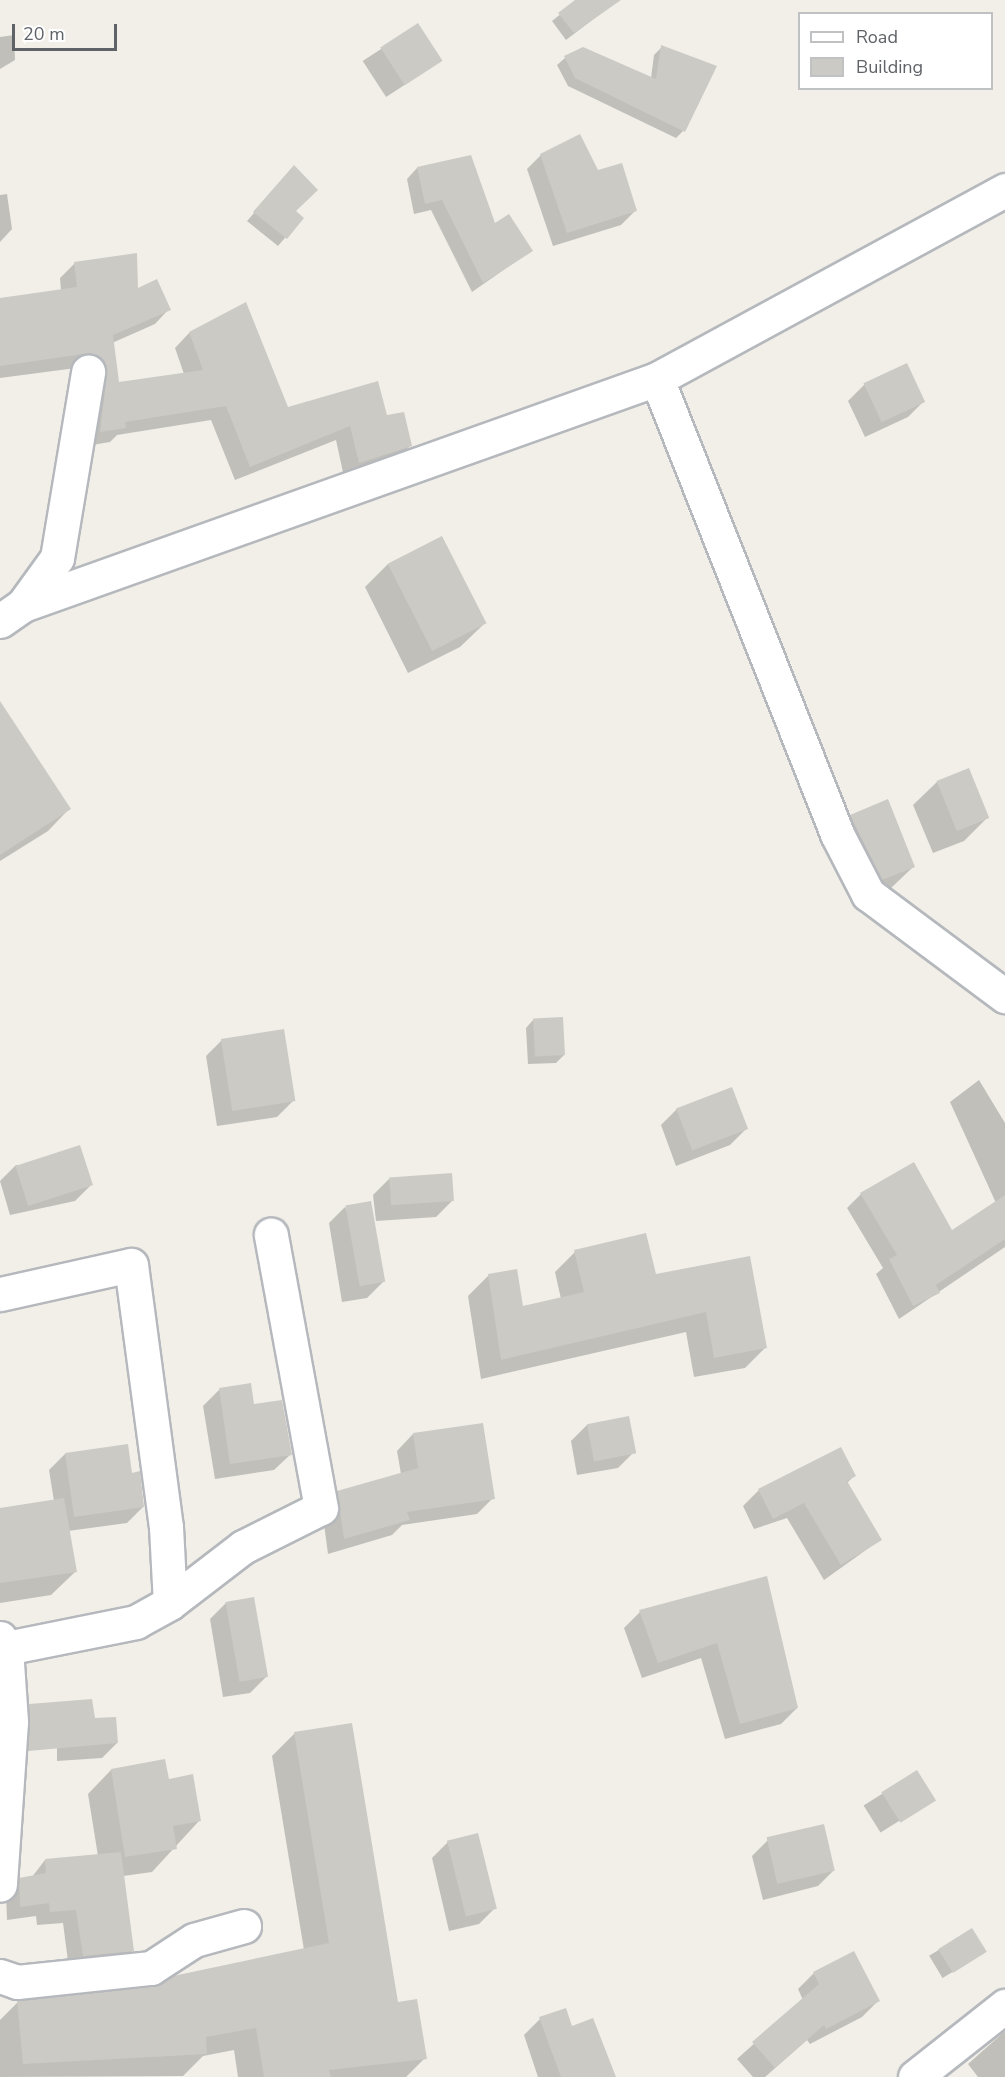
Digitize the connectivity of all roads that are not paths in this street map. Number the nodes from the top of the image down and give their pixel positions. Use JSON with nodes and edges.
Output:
{"nodes":[{"id":1,"x":1005,"y":190,"type":"edge"},
{"id":2,"x":88,"y":372,"type":"dead end"},
{"id":3,"x":657,"y":379,"type":"junction"},
{"id":4,"x":12,"y":613,"type":"edge"},
{"id":5,"x":1005,"y":996,"type":"edge"},
{"id":6,"x":271,"y":1235,"type":"dead end"},
{"id":7,"x":0,"y":1294,"type":"edge"},
{"id":8,"x":171,"y":1603,"type":"junction"},
{"id":9,"x":3,"y":1643,"type":"edge"},
{"id":10,"x":0,"y":1885,"type":"edge"},
{"id":11,"x":244,"y":1926,"type":"dead end"},
{"id":12,"x":0,"y":1976,"type":"edge"},
{"id":13,"x":1005,"y":2006,"type":"edge"},
{"id":14,"x":915,"y":2077,"type":"edge"}],
"edges":[{"from":1,"to":3,"type":"street"},
{"from":2,"to":4,"type":"street"},
{"from":3,"to":4,"type":"street"},
{"from":3,"to":5,"type":"street"},
{"from":6,"to":8,"type":"street"},
{"from":7,"to":8,"type":"street"},
{"from":8,"to":9,"type":"street"},
{"from":9,"to":10,"type":"street"},
{"from":11,"to":12,"type":"street"},
{"from":13,"to":14,"type":"street"}]}
